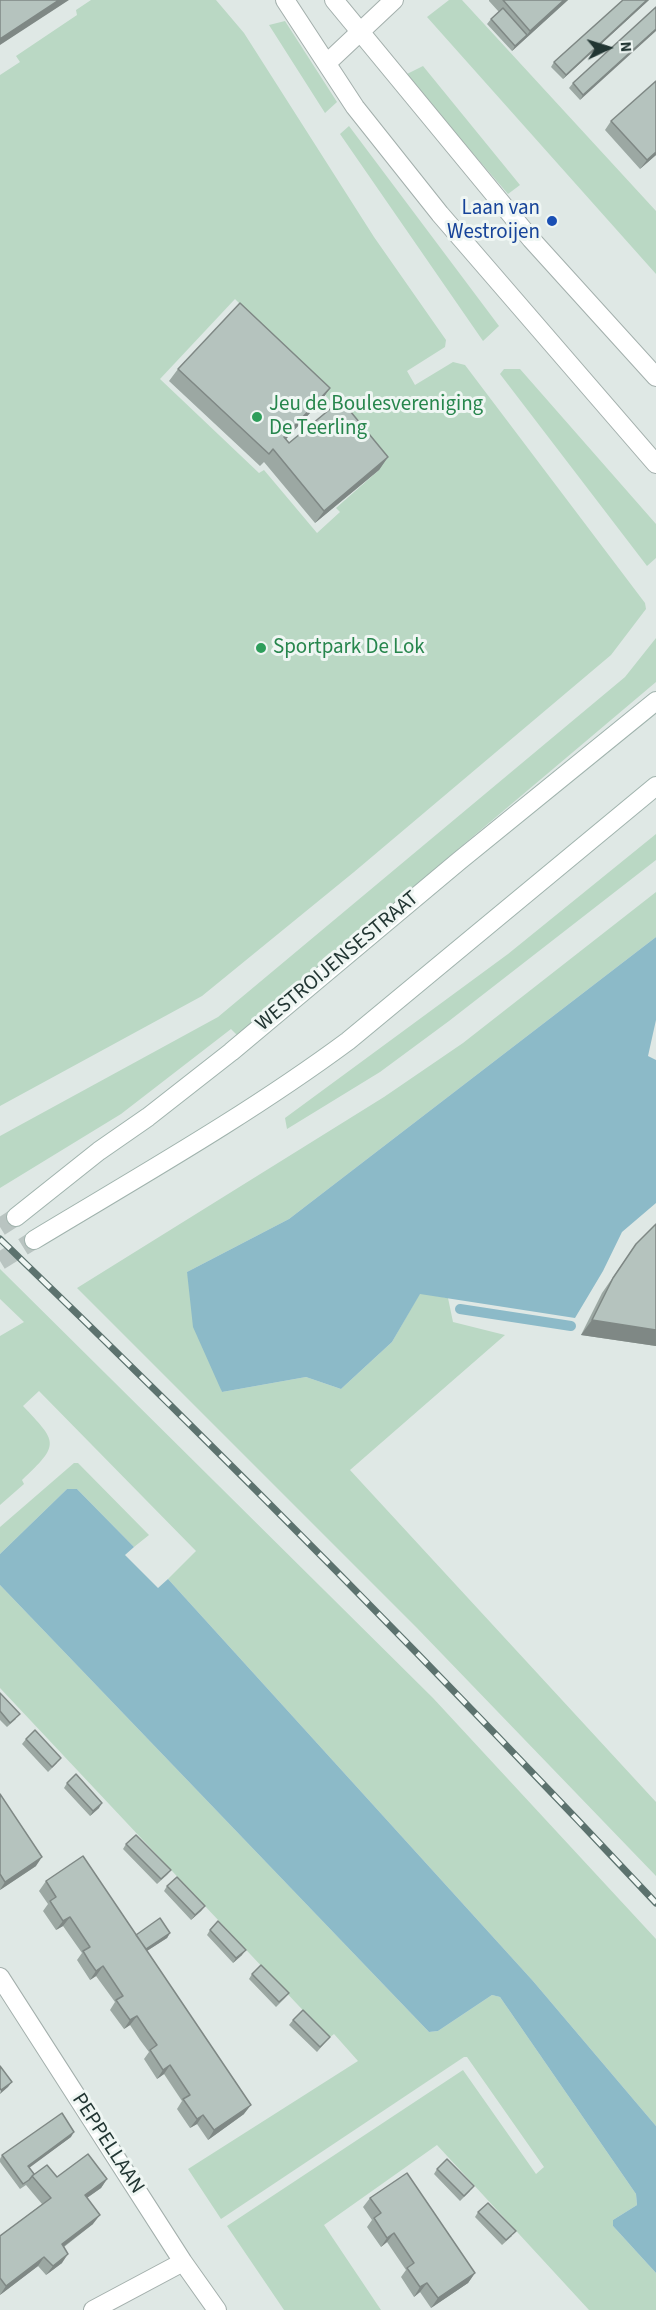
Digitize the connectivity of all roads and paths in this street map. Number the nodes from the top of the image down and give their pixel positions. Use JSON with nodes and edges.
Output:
{"nodes":[{"id":1,"x":285,"y":0,"type":"edge"},
{"id":2,"x":334,"y":0,"type":"edge"},
{"id":3,"x":394,"y":0,"type":"edge"},
{"id":4,"x":361,"y":32,"type":"junction"},
{"id":5,"x":327,"y":63,"type":"junction"},
{"id":6,"x":656,"y":377,"type":"edge"},
{"id":7,"x":656,"y":464,"type":"edge"},
{"id":8,"x":656,"y":701,"type":"edge"},
{"id":9,"x":656,"y":786,"type":"edge"},
{"id":10,"x":16,"y":1217,"type":"tunnel mouth"},
{"id":11,"x":34,"y":1240,"type":"tunnel mouth"},
{"id":12,"x":0,"y":1977,"type":"edge"},
{"id":13,"x":183,"y":2262,"type":"junction"},
{"id":14,"x":93,"y":2310,"type":"edge"},
{"id":15,"x":217,"y":2310,"type":"edge"}],
"edges":[{"from":1,"to":5,"type":"street"},
{"from":2,"to":4,"type":"street"},
{"from":3,"to":4,"type":"street"},
{"from":4,"to":5,"type":"street"},
{"from":4,"to":6,"type":"street"},
{"from":5,"to":7,"type":"street"},
{"from":8,"to":10,"type":"street","name":"WESTROIJENSESTRAAT"},
{"from":9,"to":11,"type":"street"},
{"from":12,"to":13,"type":"street","name":"PEPPELLAAN"},
{"from":13,"to":14,"type":"street"},
{"from":13,"to":15,"type":"street","name":"PEPPELLAAN"}]}
